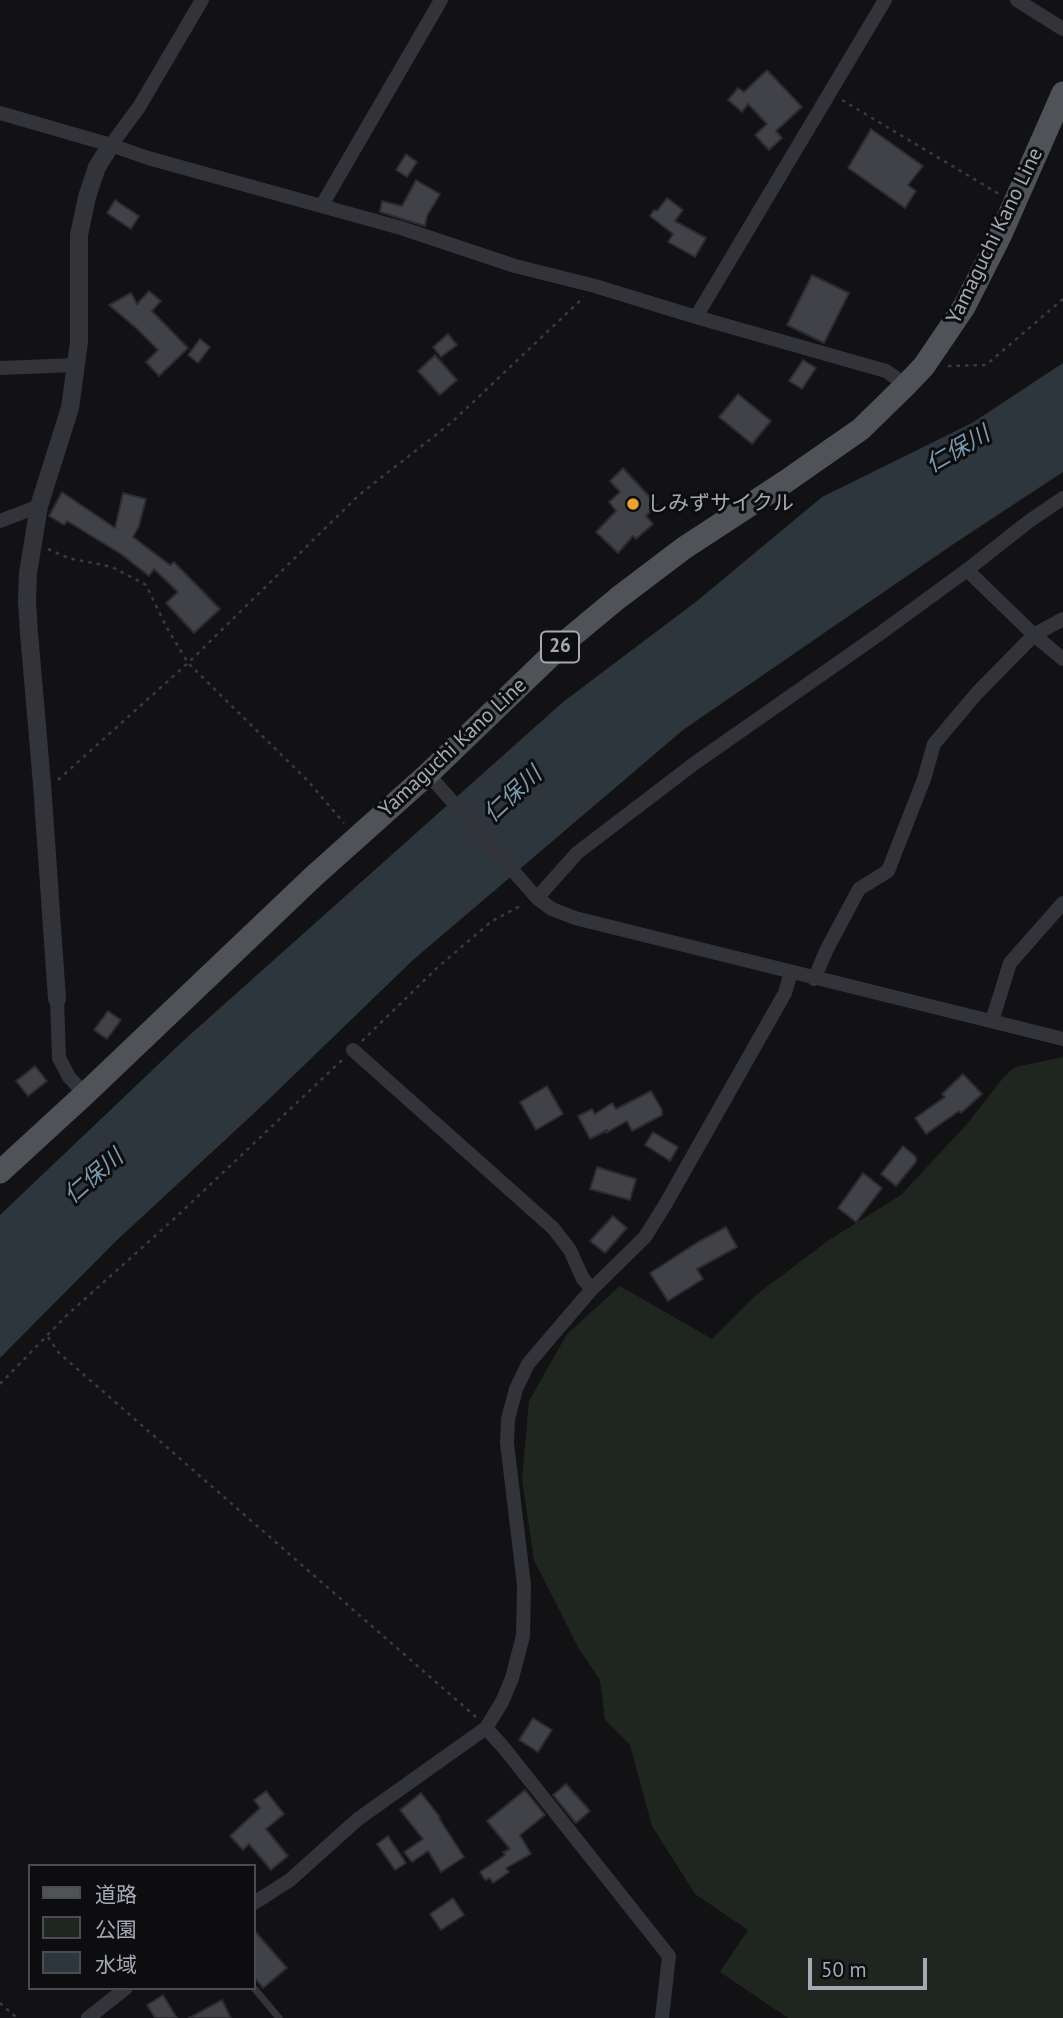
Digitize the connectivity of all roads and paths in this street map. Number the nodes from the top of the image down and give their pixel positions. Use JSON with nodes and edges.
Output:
{"nodes":[{"id":1,"x":202,"y":0,"type":"edge"},
{"id":2,"x":440,"y":0,"type":"edge"},
{"id":3,"x":885,"y":0,"type":"edge"},
{"id":4,"x":1017,"y":0,"type":"edge"},
{"id":5,"x":1063,"y":29,"type":"edge"},
{"id":6,"x":830,"y":93,"type":"junction"},
{"id":7,"x":1063,"y":93,"type":"edge"},
{"id":8,"x":0,"y":113,"type":"edge"},
{"id":9,"x":111,"y":145,"type":"junction"},
{"id":10,"x":1015,"y":203,"type":"junction"},
{"id":11,"x":321,"y":205,"type":"junction"},
{"id":12,"x":595,"y":286,"type":"junction"},
{"id":13,"x":1063,"y":299,"type":"edge"},
{"id":14,"x":696,"y":317,"type":"junction"},
{"id":15,"x":76,"y":365,"type":"junction"},
{"id":16,"x":924,"y":366,"type":"junction"},
{"id":17,"x":0,"y":368,"type":"edge"},
{"id":18,"x":906,"y":385,"type":"junction"},
{"id":19,"x":1063,"y":498,"type":"edge"},
{"id":20,"x":39,"y":506,"type":"junction"},
{"id":21,"x":0,"y":521,"type":"edge"},
{"id":22,"x":32,"y":542,"type":"junction"},
{"id":23,"x":967,"y":570,"type":"junction"},
{"id":24,"x":1063,"y":618,"type":"edge"},
{"id":25,"x":1034,"y":635,"type":"junction"},
{"id":26,"x":1063,"y":659,"type":"edge"},
{"id":27,"x":188,"y":663,"type":"junction"},
{"id":28,"x":435,"y":782,"type":"junction"},
{"id":29,"x":42,"y":784,"type":"junction"},
{"id":30,"x":356,"y":837,"type":"junction"},
{"id":31,"x":535,"y":894,"type":"junction"},
{"id":32,"x":1063,"y":903,"type":"edge"},
{"id":33,"x":791,"y":972,"type":"junction"},
{"id":34,"x":814,"y":979,"type":"junction"},
{"id":35,"x":58,"y":999,"type":"joint"},
{"id":36,"x":992,"y":1021,"type":"junction"},
{"id":37,"x":1063,"y":1040,"type":"edge"},
{"id":38,"x":353,"y":1050,"type":"junction"},
{"id":39,"x":85,"y":1094,"type":"junction"},
{"id":40,"x":0,"y":1172,"type":"edge"},
{"id":41,"x":592,"y":1289,"type":"junction"},
{"id":42,"x":48,"y":1337,"type":"junction"},
{"id":43,"x":0,"y":1384,"type":"edge"},
{"id":44,"x":486,"y":1728,"type":"junction"},
{"id":45,"x":256,"y":1902,"type":"edge"},
{"id":46,"x":123,"y":1990,"type":"edge"},
{"id":47,"x":256,"y":1990,"type":"edge"},
{"id":48,"x":0,"y":2003,"type":"edge"},
{"id":49,"x":17,"y":2018,"type":"edge"},
{"id":50,"x":88,"y":2018,"type":"edge"},
{"id":51,"x":279,"y":2018,"type":"edge"},
{"id":52,"x":662,"y":2018,"type":"edge"}],
"edges":[{"from":1,"to":9,"type":"street"},
{"from":2,"to":11,"type":"street"},
{"from":3,"to":6,"type":"street"},
{"from":4,"to":5,"type":"street"},
{"from":6,"to":10,"type":"path"},
{"from":6,"to":14,"type":"street"},
{"from":7,"to":10,"type":"main road","name":"Yamaguchi Kano Line","number":"26"},
{"from":8,"to":9,"type":"street"},
{"from":9,"to":11,"type":"street"},
{"from":9,"to":15,"type":"street"},
{"from":10,"to":16,"type":"main road","name":"Yamaguchi Kano Line","number":"26"},
{"from":11,"to":12,"type":"street"},
{"from":12,"to":14,"type":"street"},
{"from":12,"to":27,"type":"path"},
{"from":13,"to":16,"type":"path"},
{"from":14,"to":18,"type":"street"},
{"from":15,"to":17,"type":"street"},
{"from":15,"to":20,"type":"street"},
{"from":16,"to":18,"type":"main road","name":"Yamaguchi Kano Line","number":"26"},
{"from":18,"to":28,"type":"main road","name":"Yamaguchi Kano Line","number":"26"},
{"from":19,"to":23,"type":"street"},
{"from":20,"to":21,"type":"street"},
{"from":20,"to":22,"type":"street"},
{"from":22,"to":27,"type":"path"},
{"from":22,"to":29,"type":"street"},
{"from":23,"to":25,"type":"street"},
{"from":23,"to":31,"type":"street"},
{"from":24,"to":25,"type":"street"},
{"from":25,"to":26,"type":"street"},
{"from":25,"to":34,"type":"street"},
{"from":27,"to":29,"type":"path"},
{"from":27,"to":30,"type":"path"},
{"from":28,"to":30,"type":"main road","name":"Yamaguchi Kano Line","number":"26"},
{"from":28,"to":31,"type":"street"},
{"from":29,"to":35,"type":"street"},
{"from":30,"to":39,"type":"main road","name":"Yamaguchi Kano Line","number":"26"},
{"from":31,"to":33,"type":"street"},
{"from":31,"to":38,"type":"path"},
{"from":32,"to":36,"type":"street"},
{"from":33,"to":34,"type":"street"},
{"from":33,"to":41,"type":"street"},
{"from":34,"to":36,"type":"street"},
{"from":35,"to":39,"type":"street"},
{"from":36,"to":37,"type":"street"},
{"from":38,"to":41,"type":"street"},
{"from":38,"to":42,"type":"path"},
{"from":39,"to":40,"type":"main road","name":"Yamaguchi Kano Line","number":"26"},
{"from":41,"to":44,"type":"street"},
{"from":42,"to":43,"type":"path"},
{"from":42,"to":44,"type":"path"},
{"from":44,"to":45,"type":"street"},
{"from":44,"to":52,"type":"street"},
{"from":46,"to":50,"type":"street"},
{"from":47,"to":51,"type":"lane"},
{"from":48,"to":49,"type":"path"}]}
